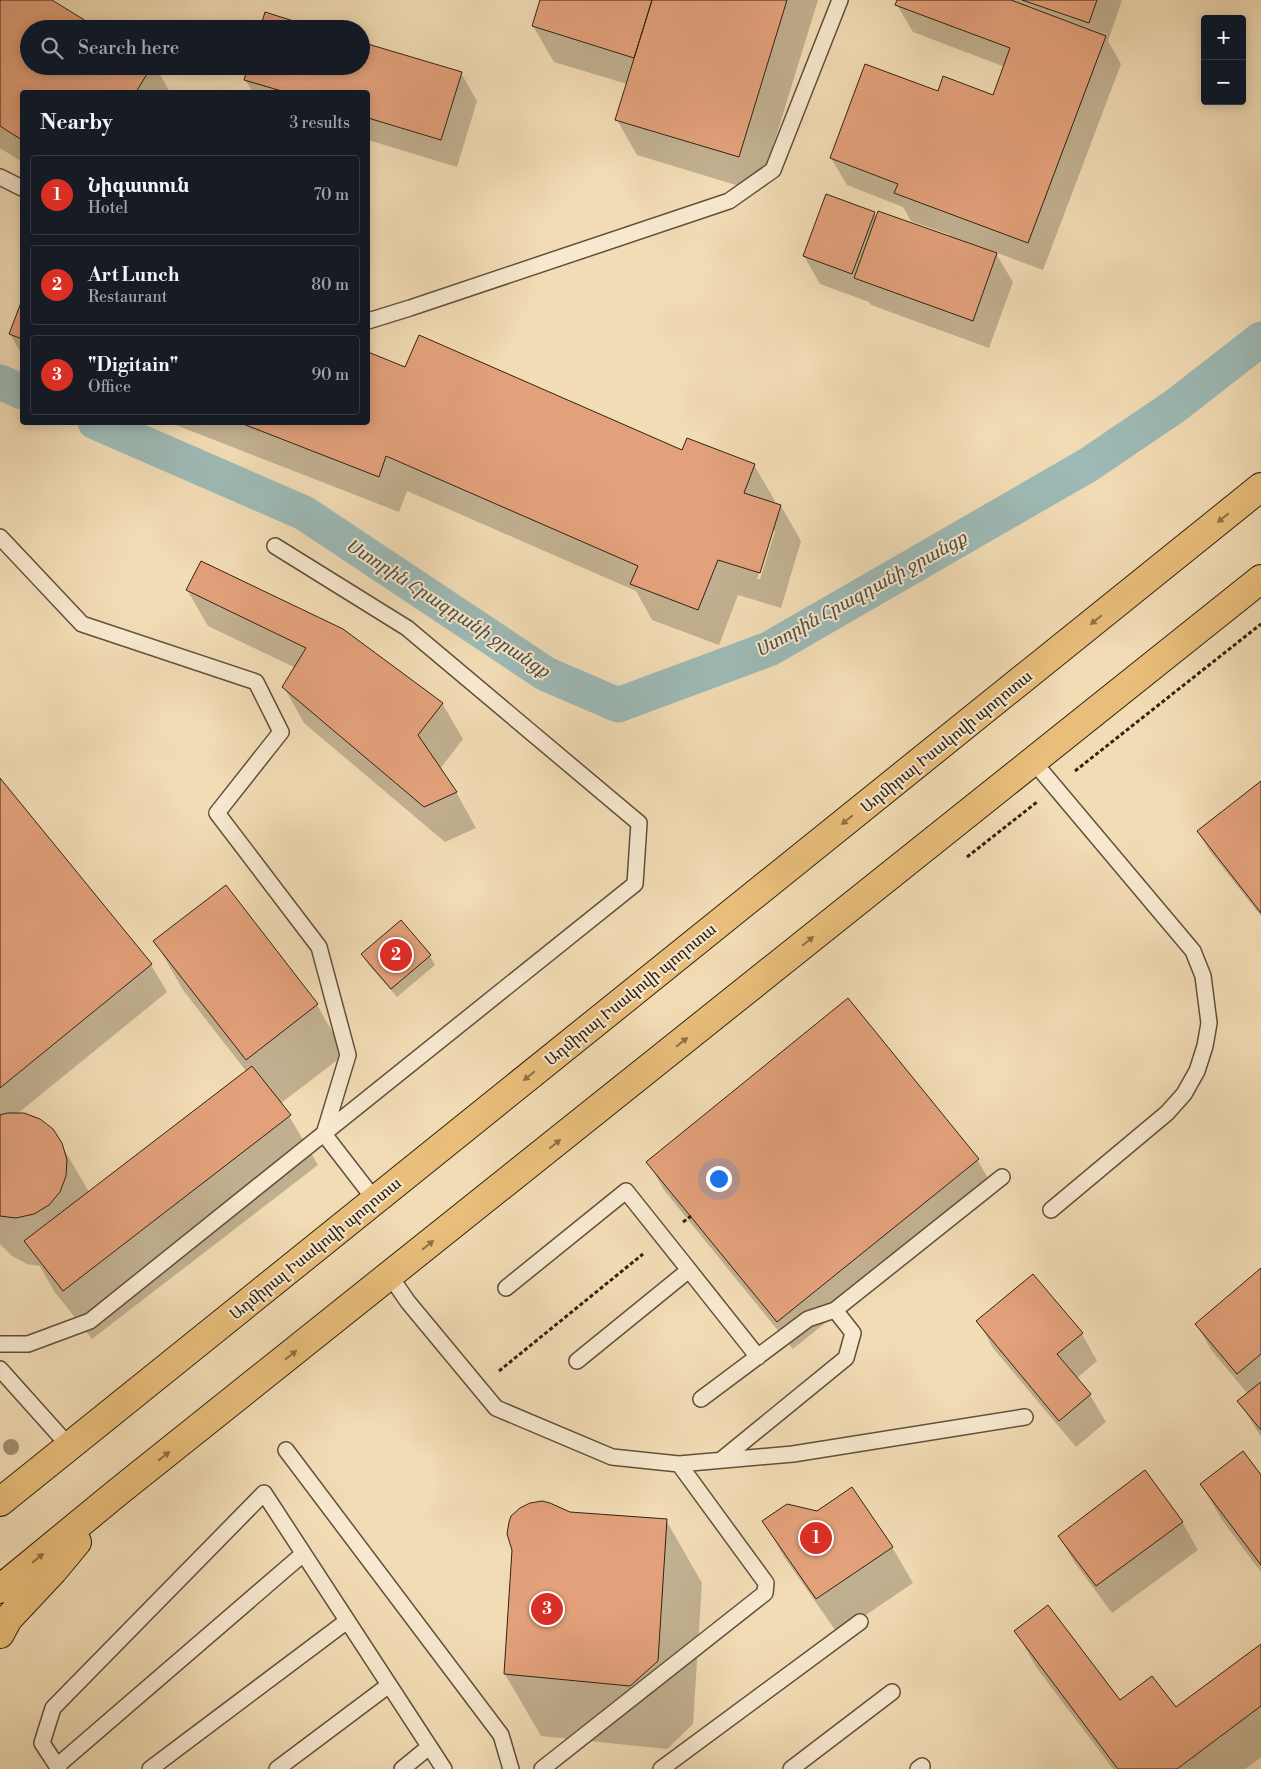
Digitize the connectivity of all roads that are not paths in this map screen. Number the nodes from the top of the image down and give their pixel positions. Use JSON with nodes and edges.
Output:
{"nodes":[{"id":1,"x":840,"y":0,"type":"edge"},
{"id":2,"x":0,"y":177,"type":"edge"},
{"id":3,"x":20,"y":187,"type":"edge"},
{"id":4,"x":370,"y":320,"type":"edge"},
{"id":5,"x":1261,"y":487,"type":"edge"},
{"id":6,"x":0,"y":538,"type":"edge"},
{"id":7,"x":276,"y":546,"type":"dead end"},
{"id":8,"x":1261,"y":579,"type":"edge"},
{"id":9,"x":1033,"y":761,"type":"junction"},
{"id":10,"x":324,"y":1134,"type":"junction"},
{"id":11,"x":1002,"y":1177,"type":"dead end"},
{"id":12,"x":375,"y":1200,"type":"junction"},
{"id":13,"x":1051,"y":1210,"type":"dead end"},
{"id":14,"x":689,"y":1270,"type":"junction"},
{"id":15,"x":390,"y":1276,"type":"junction"},
{"id":16,"x":506,"y":1288,"type":"dead end"},
{"id":17,"x":835,"y":1310,"type":"junction"},
{"id":18,"x":0,"y":1344,"type":"edge"},
{"id":19,"x":758,"y":1357,"type":"junction"},
{"id":20,"x":577,"y":1360,"type":"dead end"},
{"id":21,"x":0,"y":1369,"type":"edge"},
{"id":22,"x":701,"y":1399,"type":"dead end"},
{"id":23,"x":1025,"y":1417,"type":"dead end"},
{"id":24,"x":69,"y":1446,"type":"junction"},
{"id":25,"x":286,"y":1450,"type":"dead end"},
{"id":26,"x":721,"y":1460,"type":"junction"},
{"id":27,"x":679,"y":1464,"type":"junction"},
{"id":28,"x":118,"y":1492,"type":"junction"},
{"id":29,"x":0,"y":1502,"type":"edge"},
{"id":30,"x":303,"y":1554,"type":"junction"},
{"id":31,"x":0,"y":1589,"type":"edge"},
{"id":32,"x":347,"y":1621,"type":"junction"},
{"id":33,"x":860,"y":1622,"type":"dead end"},
{"id":34,"x":0,"y":1634,"type":"edge"},
{"id":35,"x":390,"y":1685,"type":"junction"},
{"id":36,"x":892,"y":1692,"type":"dead end"},
{"id":37,"x":430,"y":1747,"type":"junction"},
{"id":38,"x":58,"y":1768,"type":"edge"},
{"id":39,"x":150,"y":1769,"type":"edge"},
{"id":40,"x":277,"y":1769,"type":"edge"},
{"id":41,"x":402,"y":1769,"type":"edge"},
{"id":42,"x":444,"y":1769,"type":"edge"},
{"id":43,"x":511,"y":1769,"type":"edge"},
{"id":44,"x":542,"y":1769,"type":"edge"},
{"id":45,"x":661,"y":1769,"type":"edge"},
{"id":46,"x":791,"y":1769,"type":"edge"}],
"edges":[{"from":1,"to":4,"type":"lane"},
{"from":2,"to":3,"type":"lane"},
{"from":5,"to":12,"type":"highway","name":"Ադմիրալ Իսակովի պողոտա","one_way":true},
{"from":6,"to":10,"type":"lane"},
{"from":7,"to":10,"type":"lane"},
{"from":8,"to":9,"type":"highway"},
{"from":9,"to":13,"type":"lane"},
{"from":15,"to":9,"type":"highway","one_way":true},
{"from":10,"to":12,"type":"lane"},
{"from":10,"to":18,"type":"lane"},
{"from":11,"to":17,"type":"lane"},
{"from":12,"to":24,"type":"highway","name":"Ադմիրալ Իսակովի պողոտա"},
{"from":14,"to":16,"type":"lane"},
{"from":14,"to":19,"type":"lane"},
{"from":14,"to":20,"type":"lane"},
{"from":15,"to":27,"type":"lane"},
{"from":28,"to":15,"type":"highway","one_way":true},
{"from":17,"to":19,"type":"lane"},
{"from":17,"to":26,"type":"lane"},
{"from":19,"to":22,"type":"lane"},
{"from":21,"to":24,"type":"lane"},
{"from":23,"to":26,"type":"lane"},
{"from":24,"to":29,"type":"highway","name":"Ադմիրալ Իսակովի պողոտա"},
{"from":25,"to":43,"type":"lane"},
{"from":26,"to":27,"type":"lane"},
{"from":27,"to":44,"type":"lane"},
{"from":31,"to":28,"type":"highway","one_way":true},
{"from":28,"to":34,"type":"highway"},
{"from":30,"to":32,"type":"lane"},
{"from":30,"to":38,"type":"lane"},
{"from":30,"to":38,"type":"lane"},
{"from":32,"to":35,"type":"lane"},
{"from":32,"to":39,"type":"lane"},
{"from":33,"to":45,"type":"lane"},
{"from":35,"to":37,"type":"lane"},
{"from":35,"to":40,"type":"lane"},
{"from":36,"to":46,"type":"lane"},
{"from":37,"to":41,"type":"lane"},
{"from":37,"to":42,"type":"lane"}]}
